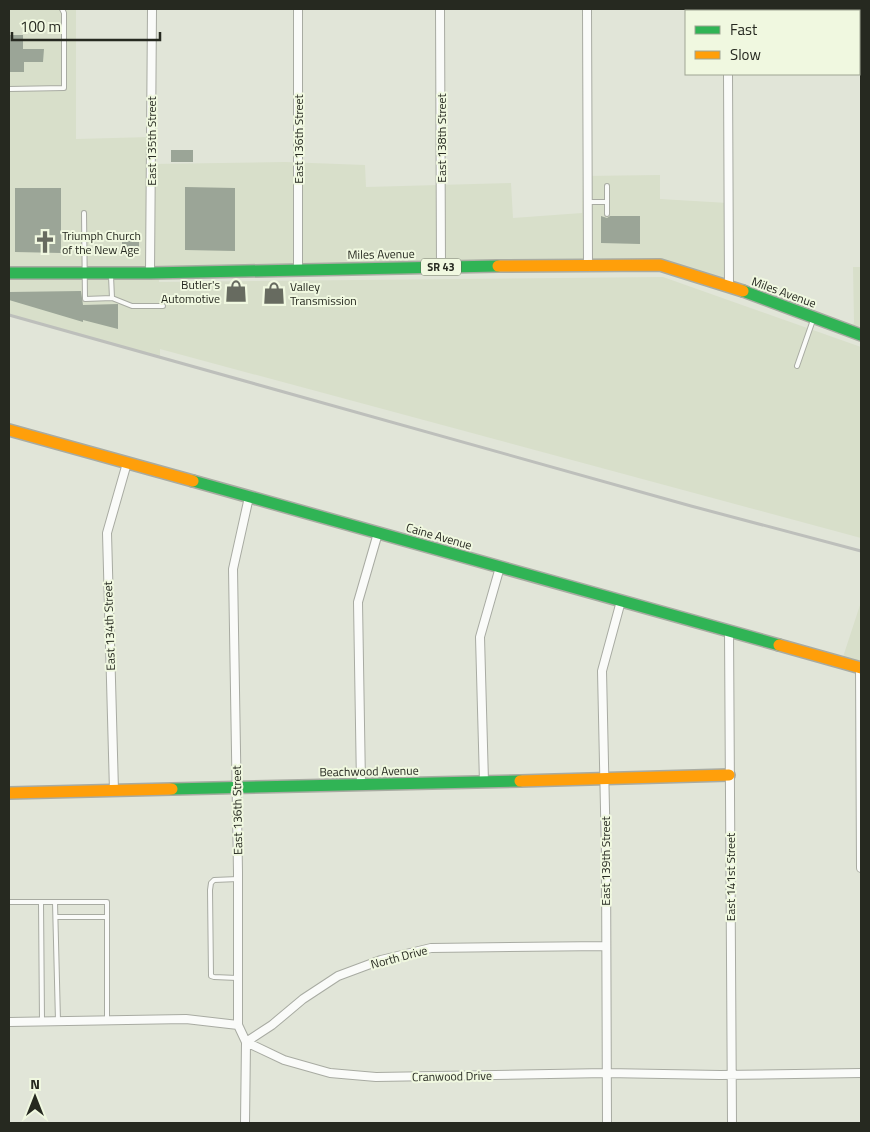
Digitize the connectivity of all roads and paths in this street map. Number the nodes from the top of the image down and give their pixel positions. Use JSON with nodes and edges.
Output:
{"nodes":[{"id":1,"x":62,"y":9,"type":"edge"},
{"id":2,"x":152,"y":9,"type":"edge"},
{"id":3,"x":298,"y":9,"type":"edge"},
{"id":4,"x":440,"y":9,"type":"edge"},
{"id":5,"x":586,"y":9,"type":"edge"},
{"id":6,"x":728,"y":75,"type":"edge"},
{"id":7,"x":9,"y":88,"type":"edge"},
{"id":8,"x":607,"y":186,"type":"dead end"},
{"id":9,"x":588,"y":202,"type":"junction"},
{"id":10,"x":607,"y":202,"type":"junction"},
{"id":11,"x":84,"y":213,"type":"dead end"},
{"id":12,"x":607,"y":214,"type":"dead end"},
{"id":13,"x":441,"y":267,"type":"junction"},
{"id":14,"x":588,"y":267,"type":"junction"},
{"id":15,"x":298,"y":270,"type":"junction"},
{"id":16,"x":9,"y":272,"type":"edge"},
{"id":17,"x":84,"y":272,"type":"junction"},
{"id":18,"x":110,"y":272,"type":"junction"},
{"id":19,"x":150,"y":272,"type":"junction"},
{"id":20,"x":729,"y":286,"type":"junction"},
{"id":21,"x":112,"y":298,"type":"junction"},
{"id":22,"x":163,"y":306,"type":"dead end"},
{"id":23,"x":814,"y":318,"type":"junction"},
{"id":24,"x":861,"y":335,"type":"edge"},
{"id":25,"x":797,"y":366,"type":"dead end"},
{"id":26,"x":9,"y":430,"type":"edge"},
{"id":27,"x":127,"y":463,"type":"junction"},
{"id":28,"x":249,"y":497,"type":"junction"},
{"id":29,"x":378,"y":533,"type":"junction"},
{"id":30,"x":500,"y":567,"type":"junction"},
{"id":31,"x":621,"y":601,"type":"junction"},
{"id":32,"x":729,"y":631,"type":"junction"},
{"id":33,"x":861,"y":668,"type":"edge"},
{"id":34,"x":730,"y":775,"type":"junction"},
{"id":35,"x":604,"y":780,"type":"junction"},
{"id":36,"x":484,"y":782,"type":"junction"},
{"id":37,"x":362,"y":785,"type":"junction"},
{"id":38,"x":237,"y":787,"type":"junction"},
{"id":39,"x":114,"y":791,"type":"junction"},
{"id":40,"x":9,"y":793,"type":"edge"},
{"id":41,"x":861,"y":868,"type":"edge"},
{"id":42,"x":238,"y":879,"type":"junction"},
{"id":43,"x":9,"y":902,"type":"edge"},
{"id":44,"x":41,"y":902,"type":"junction"},
{"id":45,"x":55,"y":902,"type":"junction"},
{"id":46,"x":56,"y":917,"type":"junction"},
{"id":47,"x":107,"y":917,"type":"junction"},
{"id":48,"x":606,"y":946,"type":"junction"},
{"id":49,"x":237,"y":978,"type":"junction"},
{"id":50,"x":107,"y":1020,"type":"junction"},
{"id":51,"x":42,"y":1021,"type":"junction"},
{"id":52,"x":58,"y":1021,"type":"junction"},
{"id":53,"x":9,"y":1022,"type":"edge"},
{"id":54,"x":238,"y":1026,"type":"junction"},
{"id":55,"x":246,"y":1042,"type":"junction"},
{"id":56,"x":606,"y":1073,"type":"junction"},
{"id":57,"x":861,"y":1073,"type":"edge"},
{"id":58,"x":731,"y":1075,"type":"junction"},
{"id":59,"x":245,"y":1123,"type":"edge"},
{"id":60,"x":607,"y":1123,"type":"edge"},
{"id":61,"x":732,"y":1123,"type":"edge"}],
"edges":[{"from":1,"to":7,"type":"lane"},
{"from":2,"to":19,"type":"street","name":"East 135th Street"},
{"from":3,"to":15,"type":"street","name":"East 136th Street"},
{"from":4,"to":13,"type":"street","name":"East 138th Street"},
{"from":5,"to":9,"type":"street"},
{"from":6,"to":20,"type":"street"},
{"from":8,"to":10,"type":"lane"},
{"from":9,"to":10,"type":"lane"},
{"from":9,"to":14,"type":"street"},
{"from":10,"to":12,"type":"lane"},
{"from":11,"to":17,"type":"lane"},
{"from":13,"to":14,"type":"street","name":"Miles Avenue","number":"SR 43"},
{"from":13,"to":15,"type":"street","name":"Miles Avenue","number":"SR 43"},
{"from":14,"to":20,"type":"street","name":"Miles Avenue","number":"SR 43"},
{"from":15,"to":19,"type":"street","name":"Miles Avenue","number":"SR 43"},
{"from":16,"to":17,"type":"street","name":"Miles Avenue","number":"SR 43"},
{"from":17,"to":18,"type":"street","name":"Miles Avenue","number":"SR 43"},
{"from":17,"to":21,"type":"lane"},
{"from":18,"to":19,"type":"street","name":"Miles Avenue","number":"SR 43"},
{"from":18,"to":21,"type":"lane"},
{"from":20,"to":23,"type":"street","name":"Miles Avenue","number":"SR 43"},
{"from":21,"to":22,"type":"lane"},
{"from":23,"to":24,"type":"street","name":"Miles Avenue","number":"SR 43"},
{"from":23,"to":25,"type":"lane"},
{"from":26,"to":27,"type":"street","name":"Caine Avenue"},
{"from":27,"to":28,"type":"street","name":"Caine Avenue"},
{"from":27,"to":39,"type":"street","name":"East 134th Street"},
{"from":28,"to":29,"type":"street","name":"Caine Avenue"},
{"from":28,"to":38,"type":"street","name":"East 136th Street"},
{"from":29,"to":30,"type":"street","name":"Caine Avenue"},
{"from":29,"to":37,"type":"street"},
{"from":30,"to":31,"type":"street","name":"Caine Avenue"},
{"from":30,"to":36,"type":"street"},
{"from":31,"to":32,"type":"street","name":"Caine Avenue"},
{"from":31,"to":35,"type":"street","name":"East 139th Street"},
{"from":32,"to":33,"type":"street","name":"Caine Avenue"},
{"from":32,"to":34,"type":"street","name":"East 141st Street"},
{"from":33,"to":41,"type":"street"},
{"from":34,"to":35,"type":"street","name":"Beachwood Avenue"},
{"from":34,"to":58,"type":"street","name":"East 141st Street"},
{"from":35,"to":36,"type":"street","name":"Beachwood Avenue"},
{"from":35,"to":48,"type":"street","name":"East 139th Street"},
{"from":36,"to":37,"type":"street","name":"Beachwood Avenue"},
{"from":37,"to":38,"type":"street","name":"Beachwood Avenue"},
{"from":38,"to":39,"type":"street","name":"Beachwood Avenue"},
{"from":38,"to":42,"type":"street","name":"East 136th Street"},
{"from":39,"to":40,"type":"street","name":"Beachwood Avenue"},
{"from":42,"to":49,"type":"street","name":"East 136th Street"},
{"from":42,"to":49,"type":"lane"},
{"from":43,"to":44,"type":"lane"},
{"from":44,"to":45,"type":"lane"},
{"from":44,"to":51,"type":"lane"},
{"from":45,"to":46,"type":"lane"},
{"from":45,"to":47,"type":"lane"},
{"from":46,"to":47,"type":"lane"},
{"from":46,"to":52,"type":"lane"},
{"from":47,"to":50,"type":"lane"},
{"from":48,"to":55,"type":"street","name":"North Drive"},
{"from":48,"to":56,"type":"street","name":"East 139th Street"},
{"from":49,"to":54,"type":"street","name":"East 136th Street"},
{"from":50,"to":52,"type":"street"},
{"from":50,"to":54,"type":"street"},
{"from":51,"to":52,"type":"street"},
{"from":51,"to":53,"type":"street"},
{"from":54,"to":55,"type":"street","name":"East 136th Street"},
{"from":55,"to":56,"type":"street","name":"Cranwood Drive"},
{"from":55,"to":59,"type":"street","name":"East 136th Street"},
{"from":56,"to":58,"type":"street","name":"Cranwood Drive"},
{"from":56,"to":60,"type":"street","name":"East 139th Street"},
{"from":57,"to":58,"type":"street","name":"Cranwood Drive"},
{"from":58,"to":61,"type":"street","name":"East 141st Street"}]}
